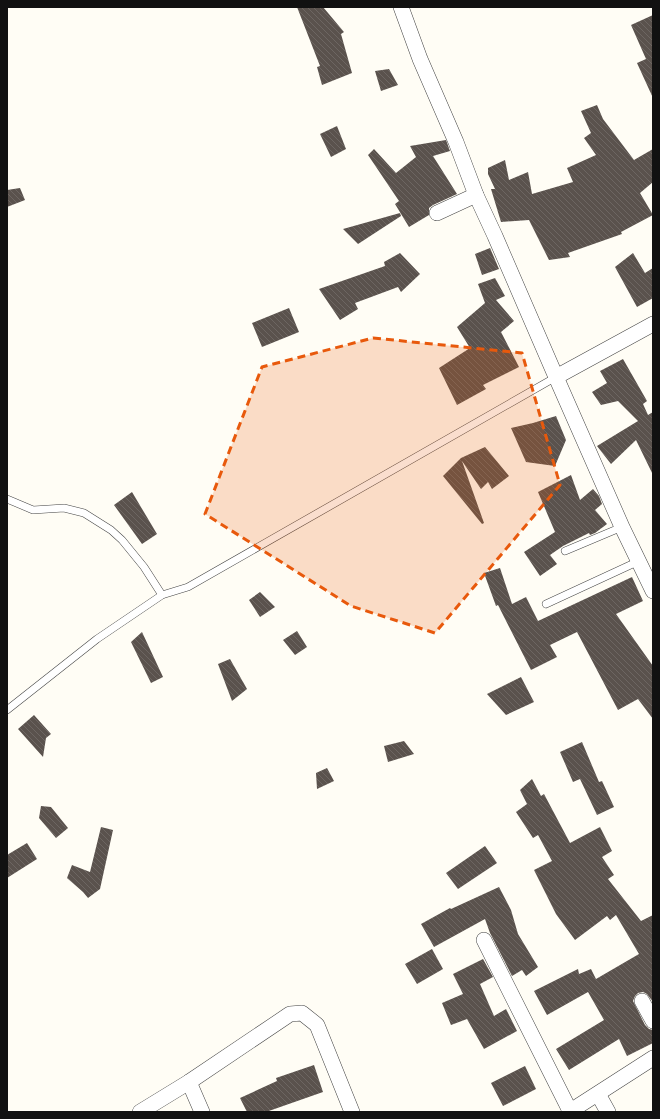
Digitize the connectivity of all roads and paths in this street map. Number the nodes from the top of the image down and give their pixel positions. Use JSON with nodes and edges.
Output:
{"nodes":[{"id":1,"x":401,"y":7,"type":"edge"},
{"id":2,"x":476,"y":195,"type":"junction"},
{"id":3,"x":438,"y":213,"type":"dead end"},
{"id":4,"x":653,"y":324,"type":"edge"},
{"id":5,"x":556,"y":377,"type":"junction"},
{"id":6,"x":7,"y":499,"type":"edge"},
{"id":7,"x":622,"y":527,"type":"junction"},
{"id":8,"x":565,"y":551,"type":"dead end"},
{"id":9,"x":638,"y":561,"type":"junction"},
{"id":10,"x":653,"y":591,"type":"edge"},
{"id":11,"x":162,"y":595,"type":"junction"},
{"id":12,"x":546,"y":604,"type":"dead end"},
{"id":13,"x":7,"y":710,"type":"edge"},
{"id":14,"x":484,"y":940,"type":"dead end"},
{"id":15,"x":642,"y":1001,"type":"dead end"},
{"id":16,"x":653,"y":1021,"type":"edge"},
{"id":17,"x":653,"y":1058,"type":"edge"},
{"id":18,"x":188,"y":1082,"type":"junction"},
{"id":19,"x":598,"y":1094,"type":"junction"},
{"id":20,"x":140,"y":1112,"type":"edge"},
{"id":21,"x":202,"y":1112,"type":"edge"},
{"id":22,"x":352,"y":1112,"type":"edge"},
{"id":23,"x":570,"y":1112,"type":"edge"},
{"id":24,"x":608,"y":1112,"type":"edge"}],
"edges":[{"from":1,"to":2,"type":"street"},
{"from":2,"to":3,"type":"street"},
{"from":2,"to":5,"type":"street"},
{"from":4,"to":5,"type":"street"},
{"from":5,"to":7,"type":"street"},
{"from":5,"to":11,"type":"lane"},
{"from":6,"to":11,"type":"lane"},
{"from":7,"to":8,"type":"lane"},
{"from":7,"to":9,"type":"street"},
{"from":9,"to":10,"type":"street"},
{"from":9,"to":12,"type":"lane"},
{"from":11,"to":13,"type":"lane"},
{"from":14,"to":23,"type":"street"},
{"from":15,"to":16,"type":"street"},
{"from":17,"to":19,"type":"street"},
{"from":18,"to":20,"type":"street"},
{"from":18,"to":21,"type":"street"},
{"from":18,"to":22,"type":"street"},
{"from":19,"to":23,"type":"street"},
{"from":19,"to":24,"type":"street"}]}
